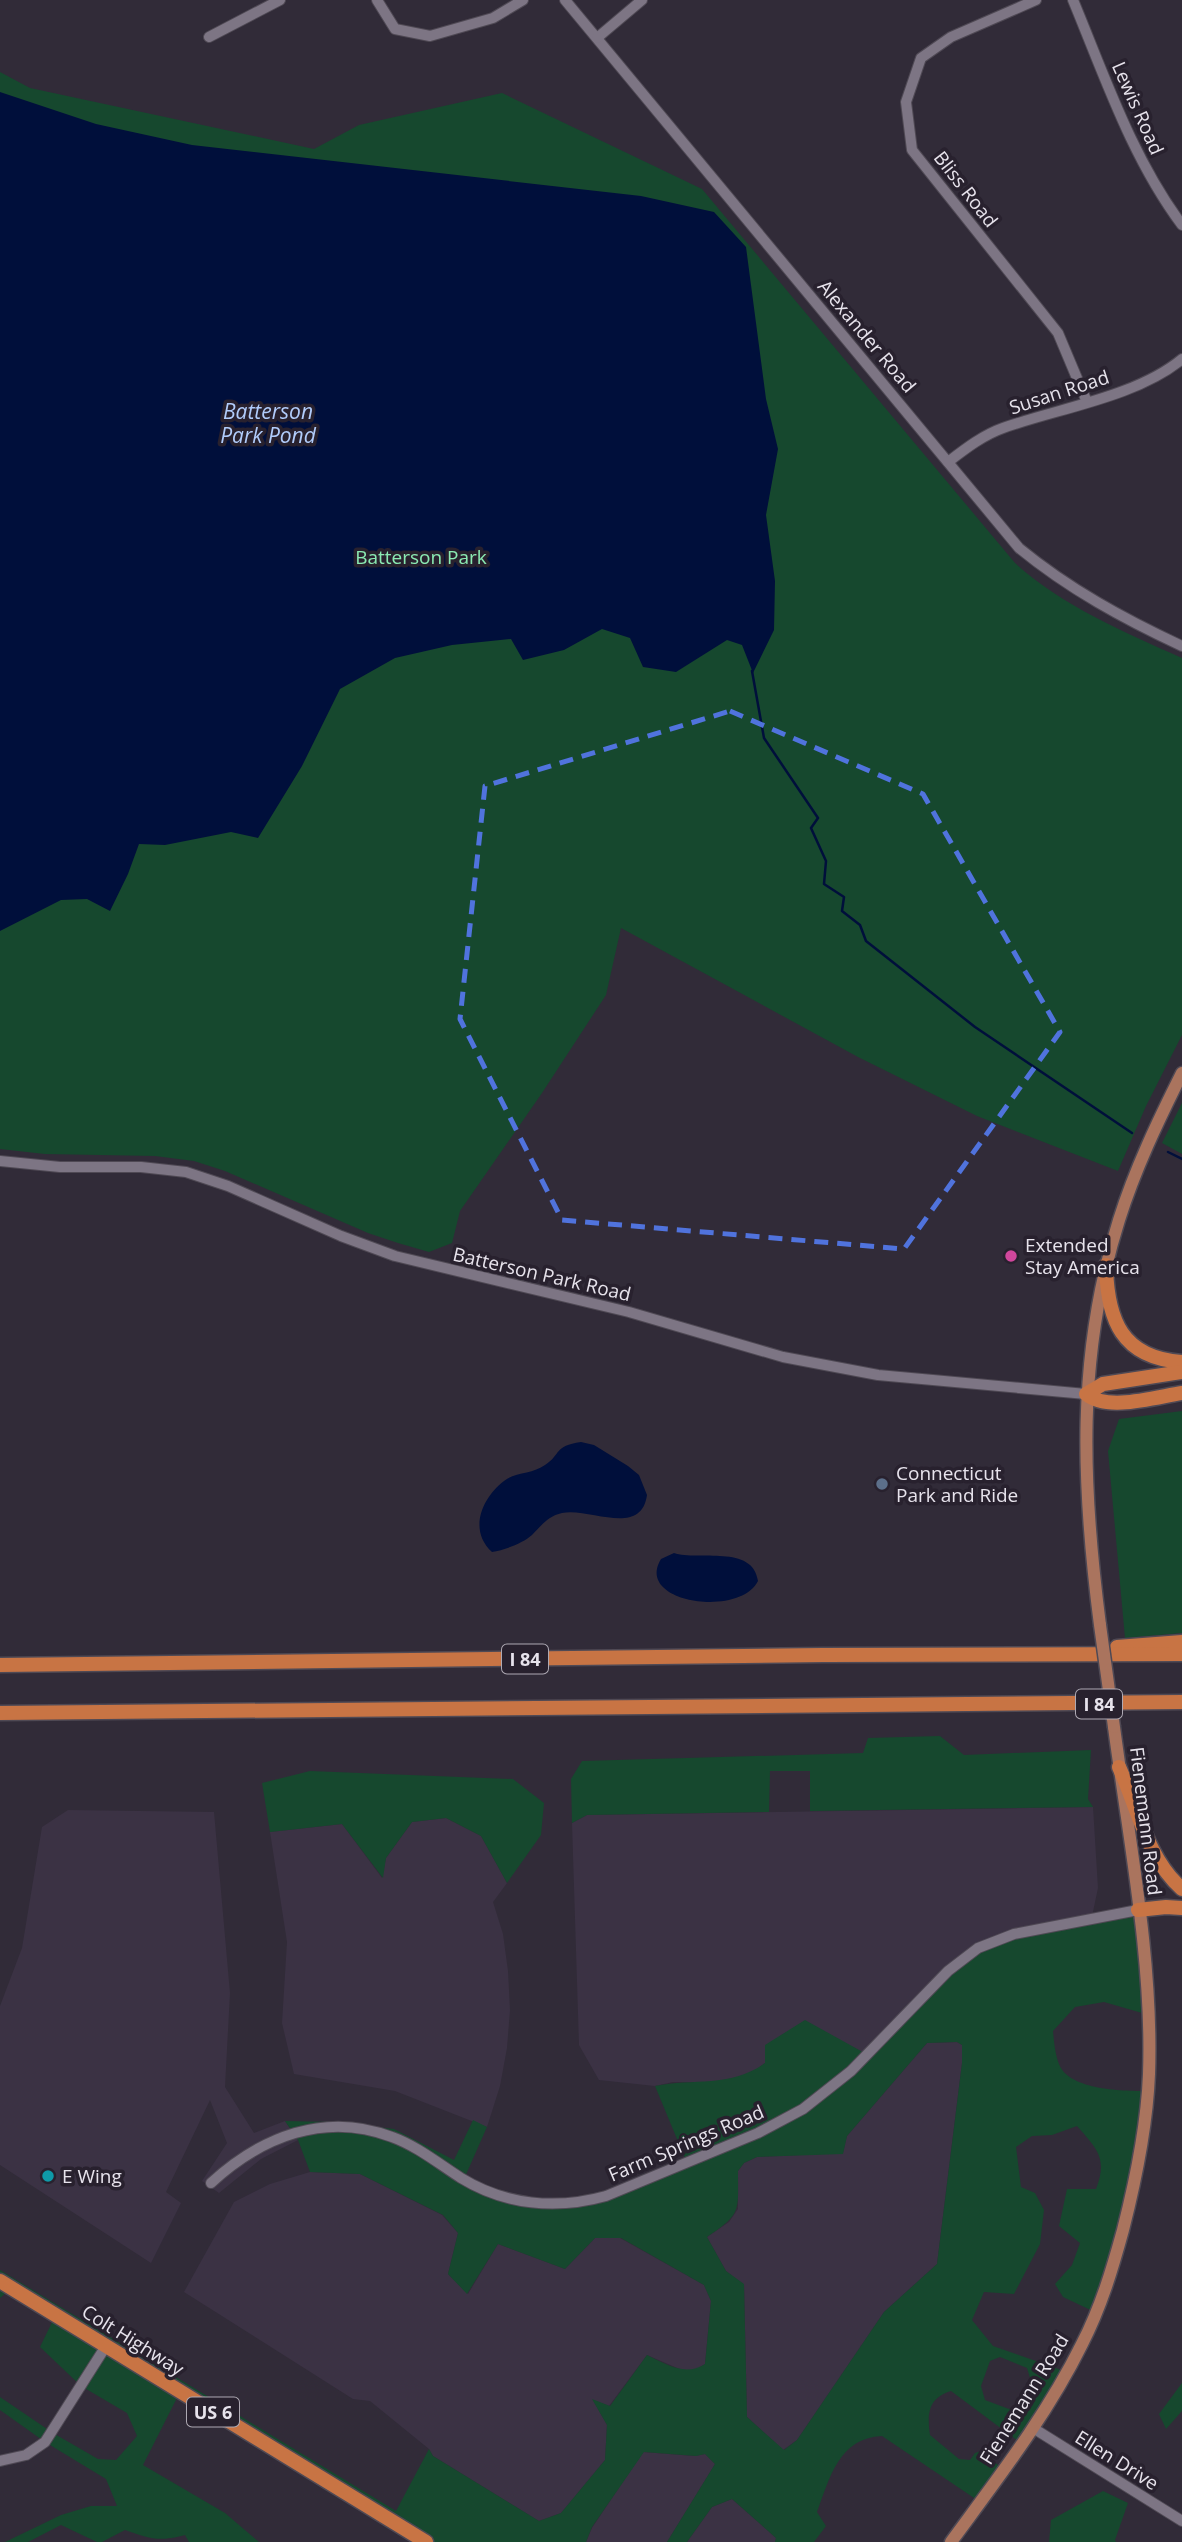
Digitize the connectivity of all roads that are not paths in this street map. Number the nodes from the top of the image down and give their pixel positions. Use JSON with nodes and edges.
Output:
{"nodes":[{"id":1,"x":280,"y":0,"type":"edge"},
{"id":2,"x":377,"y":0,"type":"edge"},
{"id":3,"x":523,"y":0,"type":"edge"},
{"id":4,"x":565,"y":0,"type":"edge"},
{"id":5,"x":642,"y":0,"type":"edge"},
{"id":6,"x":1036,"y":0,"type":"edge"},
{"id":7,"x":1073,"y":0,"type":"edge"},
{"id":8,"x":209,"y":37,"type":"dead end"},
{"id":9,"x":597,"y":37,"type":"junction"},
{"id":10,"x":1182,"y":225,"type":"edge"},
{"id":11,"x":1182,"y":359,"type":"edge"},
{"id":12,"x":1087,"y":402,"type":"junction"},
{"id":13,"x":948,"y":461,"type":"junction"},
{"id":14,"x":1182,"y":646,"type":"edge"},
{"id":15,"x":1182,"y":1073,"type":"edge"},
{"id":16,"x":0,"y":1161,"type":"edge"},
{"id":17,"x":1106,"y":1265,"type":"junction"},
{"id":18,"x":1182,"y":1362,"type":"edge"},
{"id":19,"x":1182,"y":1372,"type":"edge"},
{"id":20,"x":1182,"y":1393,"type":"edge"},
{"id":21,"x":1086,"y":1394,"type":"junction"},
{"id":22,"x":1182,"y":1642,"type":"edge"},
{"id":23,"x":1182,"y":1654,"type":"edge"},
{"id":24,"x":1050,"y":1656,"type":"junction"},
{"id":25,"x":0,"y":1665,"type":"edge"},
{"id":26,"x":1182,"y":1702,"type":"edge"},
{"id":27,"x":0,"y":1713,"type":"edge"},
{"id":28,"x":1119,"y":1767,"type":"junction"},
{"id":29,"x":1182,"y":1889,"type":"edge"},
{"id":30,"x":1182,"y":1908,"type":"edge"},
{"id":31,"x":1138,"y":1910,"type":"junction"},
{"id":32,"x":211,"y":2183,"type":"dead end"},
{"id":33,"x":0,"y":2281,"type":"edge"},
{"id":34,"x":106,"y":2346,"type":"junction"},
{"id":35,"x":1033,"y":2428,"type":"junction"},
{"id":36,"x":0,"y":2461,"type":"edge"},
{"id":37,"x":1182,"y":2521,"type":"edge"},
{"id":38,"x":425,"y":2542,"type":"edge"},
{"id":39,"x":951,"y":2542,"type":"edge"}],
"edges":[{"from":1,"to":8,"type":"street"},
{"from":2,"to":3,"type":"street"},
{"from":4,"to":9,"type":"street","name":"Alexander Road"},
{"from":5,"to":9,"type":"street"},
{"from":6,"to":12,"type":"street","name":"Bliss Road"},
{"from":7,"to":10,"type":"street","name":"Lewis Road"},
{"from":9,"to":13,"type":"street","name":"Alexander Road"},
{"from":11,"to":12,"type":"street","name":"Susan Road"},
{"from":12,"to":13,"type":"street","name":"Susan Road"},
{"from":13,"to":14,"type":"street","name":"Alexander Road"},
{"from":15,"to":17,"type":"main road","name":"Fienemann Road"},
{"from":16,"to":21,"type":"street","name":"Batterson Park Road"},
{"from":17,"to":18,"type":"highway"},
{"from":17,"to":21,"type":"main road","name":"Fienemann Road"},
{"from":19,"to":21,"type":"highway"},
{"from":20,"to":21,"type":"highway"},
{"from":21,"to":28,"type":"main road","name":"Fienemann Road","bridge":true},
{"from":22,"to":24,"type":"highway"},
{"from":23,"to":24,"type":"highway","number":"I 84"},
{"from":24,"to":25,"type":"highway","number":"I 84"},
{"from":26,"to":27,"type":"highway","number":"I 84"},
{"from":28,"to":29,"type":"highway"},
{"from":28,"to":31,"type":"main road","name":"Fienemann Road"},
{"from":30,"to":31,"type":"highway"},
{"from":31,"to":32,"type":"street","name":"Farm Springs Road"},
{"from":31,"to":35,"type":"main road","name":"Fienemann Road"},
{"from":33,"to":34,"type":"highway","name":"Colt Highway","number":"US 6"},
{"from":34,"to":36,"type":"street"},
{"from":34,"to":38,"type":"highway","name":"Colt Highway","number":"US 6"},
{"from":35,"to":37,"type":"street","name":"Ellen Drive"},
{"from":35,"to":39,"type":"main road","name":"Fienemann Road"}]}
